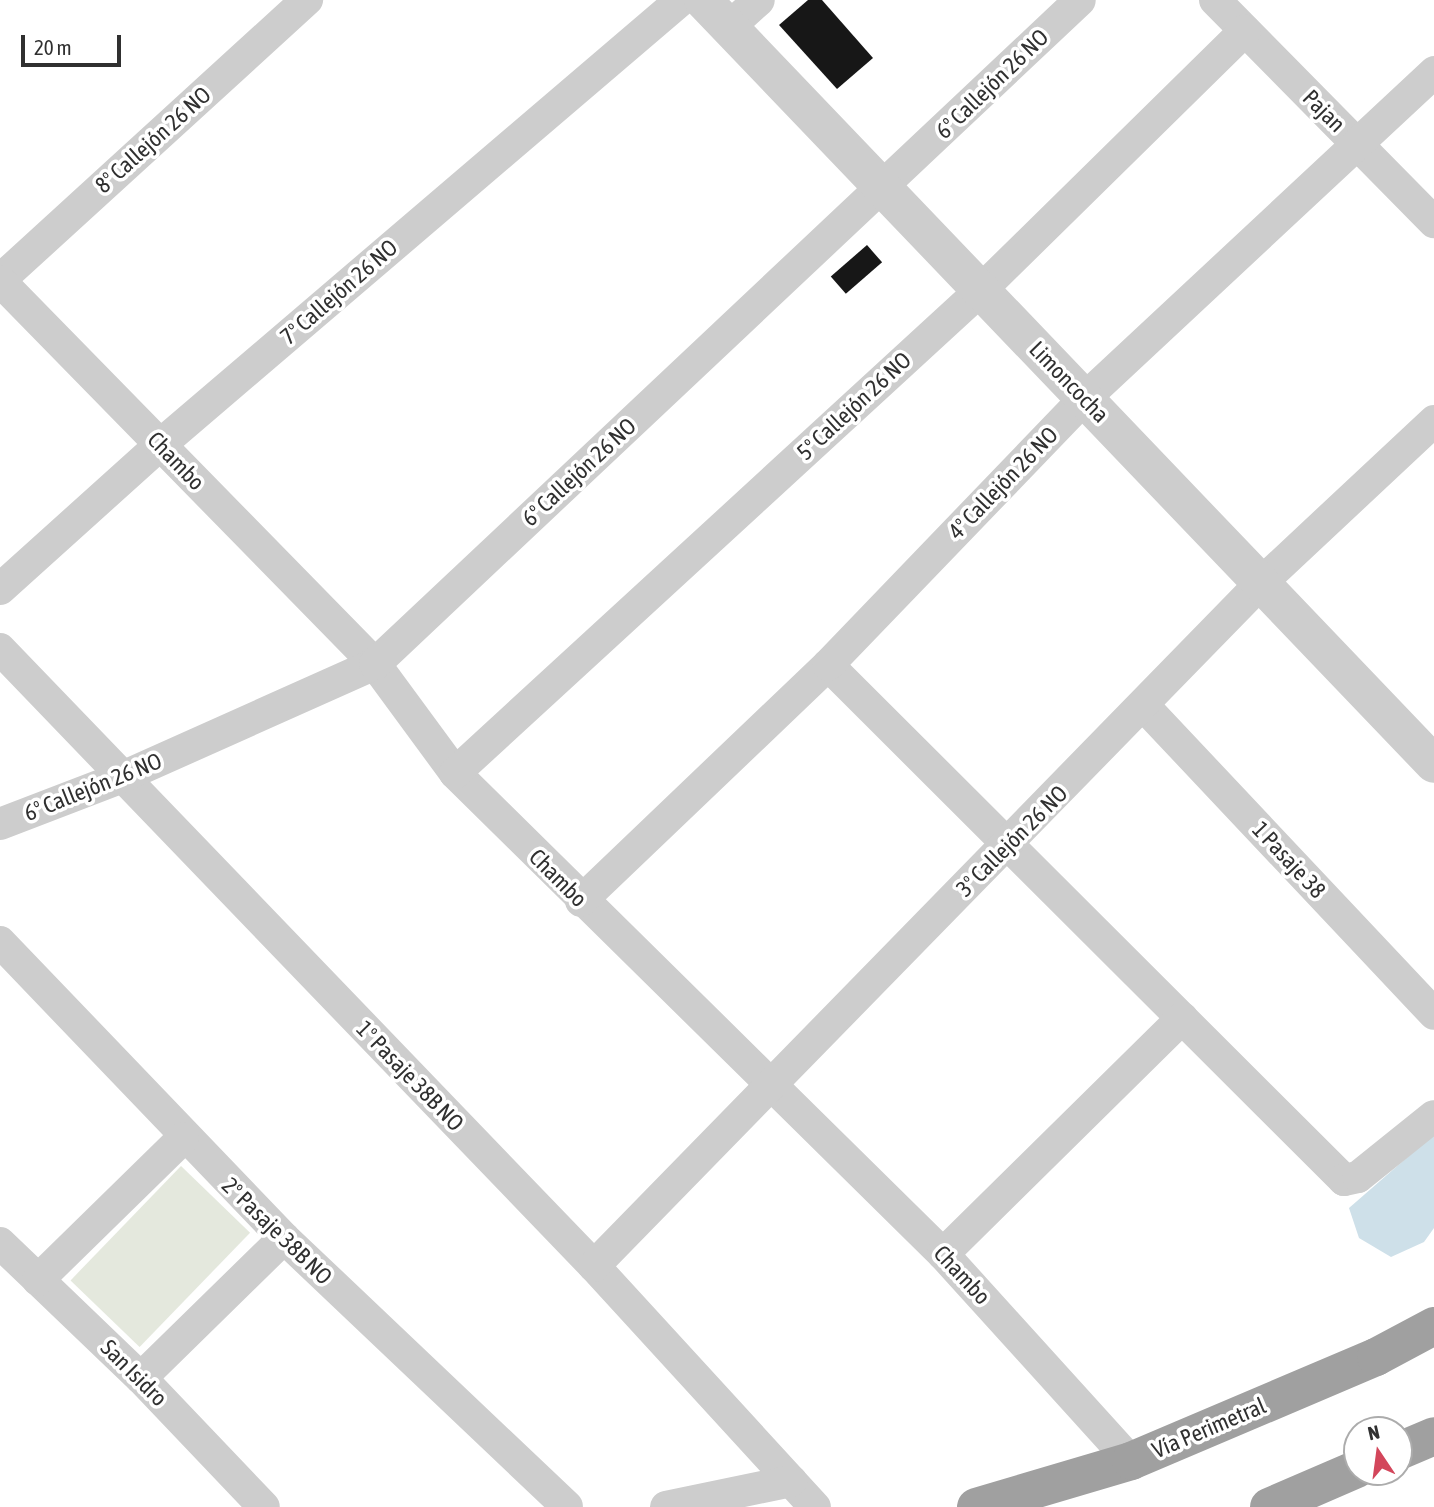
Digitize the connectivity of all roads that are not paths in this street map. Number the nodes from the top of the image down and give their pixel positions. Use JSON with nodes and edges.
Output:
{"nodes":[{"id":1,"x":307,"y":0,"type":"edge"},
{"id":2,"x":681,"y":0,"type":"edge"},
{"id":3,"x":759,"y":0,"type":"edge"},
{"id":4,"x":1080,"y":0,"type":"edge"},
{"id":5,"x":1215,"y":0,"type":"edge"},
{"id":6,"x":716,"y":13,"type":"edge"},
{"id":7,"x":1245,"y":31,"type":"junction"},
{"id":8,"x":1434,"y":72,"type":"edge"},
{"id":9,"x":1357,"y":144,"type":"junction"},
{"id":10,"x":883,"y":188,"type":"junction"},
{"id":11,"x":1434,"y":222,"type":"edge"},
{"id":12,"x":0,"y":280,"type":"edge"},
{"id":13,"x":981,"y":290,"type":"junction"},
{"id":14,"x":1084,"y":398,"type":"junction"},
{"id":15,"x":1434,"y":421,"type":"edge"},
{"id":16,"x":160,"y":445,"type":"junction"},
{"id":17,"x":1261,"y":583,"type":"junction"},
{"id":18,"x":0,"y":589,"type":"edge"},
{"id":19,"x":0,"y":649,"type":"edge"},
{"id":20,"x":375,"y":664,"type":"junction"},
{"id":21,"x":828,"y":665,"type":"junction"},
{"id":22,"x":1144,"y":706,"type":"junction"},
{"id":23,"x":1434,"y":764,"type":"edge"},
{"id":24,"x":455,"y":773,"type":"junction"},
{"id":25,"x":120,"y":778,"type":"junction"},
{"id":26,"x":0,"y":824,"type":"edge"},
{"id":27,"x":1010,"y":844,"type":"junction"},
{"id":28,"x":581,"y":901,"type":"junction"},
{"id":29,"x":0,"y":942,"type":"edge"},
{"id":30,"x":1434,"y":1014,"type":"edge"},
{"id":31,"x":1182,"y":1018,"type":"junction"},
{"id":32,"x":772,"y":1081,"type":"junction"},
{"id":33,"x":1434,"y":1116,"type":"edge"},
{"id":34,"x":183,"y":1138,"type":"junction"},
{"id":35,"x":284,"y":1238,"type":"junction"},
{"id":36,"x":0,"y":1243,"type":"edge"},
{"id":37,"x":943,"y":1254,"type":"junction"},
{"id":38,"x":594,"y":1266,"type":"junction"},
{"id":39,"x":38,"y":1280,"type":"junction"},
{"id":40,"x":1434,"y":1326,"type":"edge"},
{"id":41,"x":141,"y":1378,"type":"junction"},
{"id":42,"x":1131,"y":1461,"type":"junction"},
{"id":43,"x":1343,"y":1475,"type":"edge"},
{"id":44,"x":791,"y":1481,"type":"junction"},
{"id":45,"x":264,"y":1507,"type":"edge"},
{"id":46,"x":567,"y":1507,"type":"edge"},
{"id":47,"x":666,"y":1507,"type":"edge"},
{"id":48,"x":815,"y":1507,"type":"edge"},
{"id":49,"x":976,"y":1507,"type":"edge"},
{"id":50,"x":1269,"y":1507,"type":"edge"}],
"edges":[{"from":1,"to":12,"type":"street","name":"8º Callejón 26 NO"},
{"from":2,"to":16,"type":"street","name":"7º Callejón 26 NO"},
{"from":3,"to":6,"type":"street"},
{"from":4,"to":10,"type":"street","name":"6º Callejón 26 NO"},
{"from":5,"to":7,"type":"street","name":"Pajan"},
{"from":6,"to":10,"type":"street","name":"Limoncocha"},
{"from":7,"to":9,"type":"street","name":"Pajan"},
{"from":7,"to":13,"type":"street","name":"5º Callejón 26 NO"},
{"from":8,"to":9,"type":"street","name":"4º Callejón 26 NO"},
{"from":9,"to":11,"type":"street","name":"Pajan"},
{"from":9,"to":14,"type":"street","name":"4º Callejón 26 NO"},
{"from":10,"to":13,"type":"street","name":"Limoncocha"},
{"from":10,"to":20,"type":"street","name":"6º Callejón 26 NO"},
{"from":12,"to":16,"type":"street","name":"Chambo"},
{"from":13,"to":14,"type":"street","name":"Limoncocha"},
{"from":13,"to":24,"type":"street","name":"5º Callejón 26 NO"},
{"from":14,"to":17,"type":"street","name":"Limoncocha"},
{"from":14,"to":21,"type":"street","name":"4º Callejón 26 NO"},
{"from":15,"to":17,"type":"street","name":"3º Callejón 26 NO"},
{"from":16,"to":18,"type":"street","name":"7º Callejón 26 NO"},
{"from":16,"to":20,"type":"street","name":"Chambo"},
{"from":17,"to":22,"type":"street","name":"3º Callejón 26 NO"},
{"from":17,"to":23,"type":"street","name":"Limoncocha"},
{"from":19,"to":25,"type":"street","name":"1° Pasaje 38B NO"},
{"from":20,"to":24,"type":"street","name":"Chambo"},
{"from":20,"to":25,"type":"street","name":"6º Callejón 26 NO"},
{"from":21,"to":27,"type":"street"},
{"from":21,"to":28,"type":"street","name":"4º Callejón 26 NO"},
{"from":22,"to":27,"type":"street","name":"3º Callejón 26 NO"},
{"from":22,"to":30,"type":"street","name":"1 Pasaje 38"},
{"from":24,"to":28,"type":"street","name":"Chambo"},
{"from":25,"to":26,"type":"street","name":"6º Callejón 26 NO"},
{"from":25,"to":38,"type":"street","name":"1° Pasaje 38B NO"},
{"from":27,"to":31,"type":"street"},
{"from":27,"to":32,"type":"street","name":"3º Callejón 26 NO"},
{"from":28,"to":32,"type":"street","name":"Chambo"},
{"from":29,"to":34,"type":"street","name":"2° Pasaje 38B NO"},
{"from":31,"to":33,"type":"street"},
{"from":31,"to":37,"type":"street"},
{"from":32,"to":37,"type":"street","name":"Chambo"},
{"from":32,"to":38,"type":"street","name":"3º Callejón 26 NO"},
{"from":34,"to":35,"type":"street","name":"2° Pasaje 38B NO"},
{"from":34,"to":39,"type":"street"},
{"from":35,"to":41,"type":"street"},
{"from":35,"to":46,"type":"street","name":"2° Pasaje 38B NO"},
{"from":36,"to":39,"type":"street","name":"San Isidro"},
{"from":37,"to":42,"type":"street","name":"Chambo"},
{"from":38,"to":44,"type":"street","name":"1° Pasaje 38B NO"},
{"from":39,"to":41,"type":"street","name":"San Isidro"},
{"from":40,"to":42,"type":"highway","name":"Vía Perimetral"},
{"from":41,"to":45,"type":"street","name":"San Isidro"},
{"from":42,"to":49,"type":"highway","name":"Vía Perimetral"},
{"from":43,"to":50,"type":"highway"},
{"from":44,"to":47,"type":"street"},
{"from":44,"to":48,"type":"street","name":"1° Pasaje 38B NO"}]}
